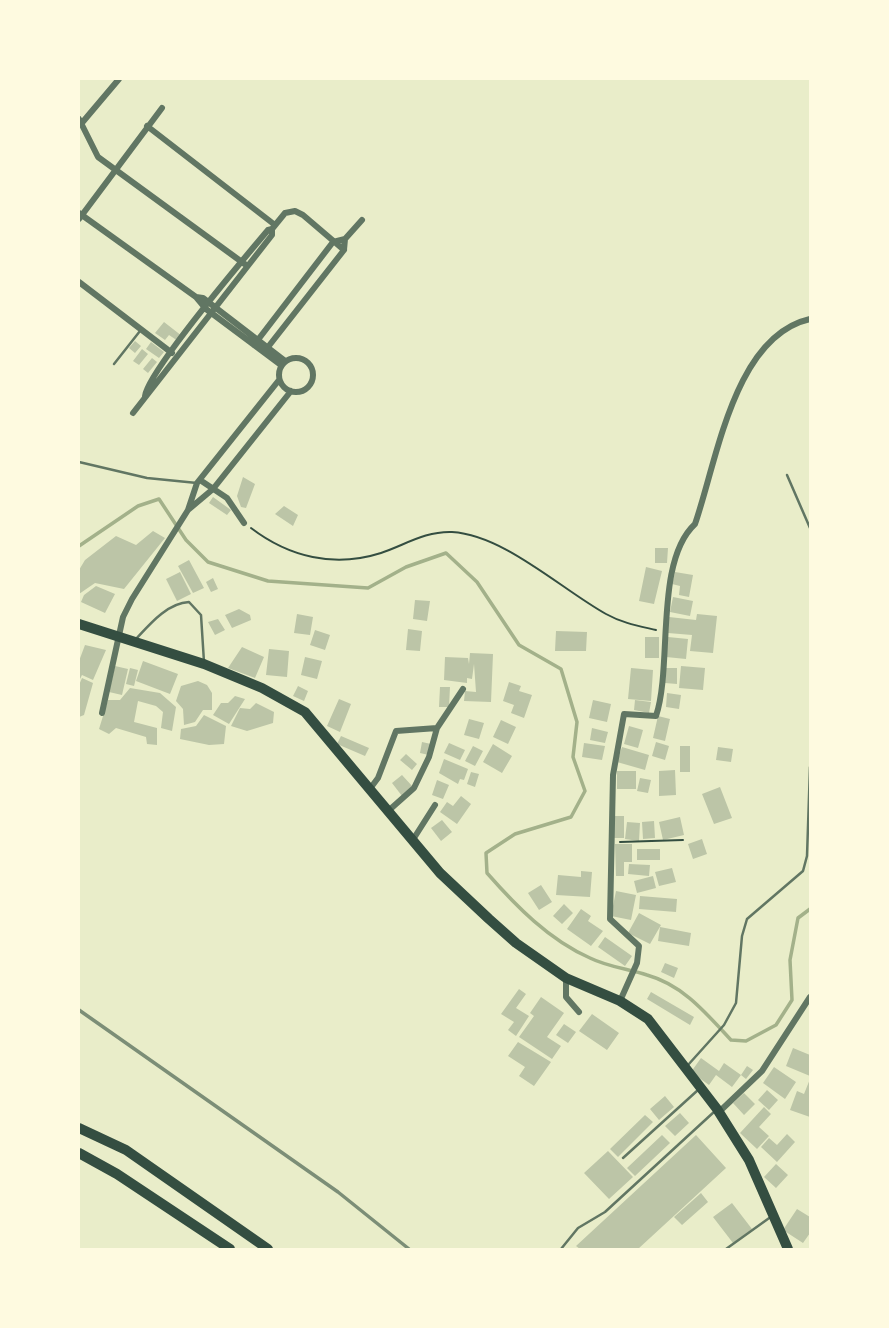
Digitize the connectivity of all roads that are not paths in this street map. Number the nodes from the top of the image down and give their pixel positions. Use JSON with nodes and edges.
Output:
{"nodes":[{"id":1,"x":119,"y":79,"type":"edge"},
{"id":2,"x":162,"y":108,"type":"dead end"},
{"id":3,"x":80,"y":121,"type":"edge"},
{"id":4,"x":147,"y":126,"type":"junction"},
{"id":5,"x":114,"y":168,"type":"junction"},
{"id":6,"x":80,"y":215,"type":"edge"},
{"id":7,"x":362,"y":220,"type":"dead end"},
{"id":8,"x":274,"y":227,"type":"junction"},
{"id":9,"x":345,"y":239,"type":"junction"},
{"id":10,"x":333,"y":242,"type":"junction"},
{"id":11,"x":344,"y":250,"type":"junction"},
{"id":12,"x":244,"y":264,"type":"junction"},
{"id":13,"x":79,"y":282,"type":"edge"},
{"id":14,"x":210,"y":308,"type":"junction"},
{"id":15,"x":810,"y":319,"type":"edge"},
{"id":16,"x":142,"y":329,"type":"junction"},
{"id":17,"x":256,"y":342,"type":"junction"},
{"id":18,"x":268,"y":347,"type":"junction"},
{"id":19,"x":174,"y":354,"type":"junction"},
{"id":20,"x":283,"y":363,"type":"junction"},
{"id":21,"x":114,"y":364,"type":"dead end"},
{"id":22,"x":279,"y":380,"type":"junction"},
{"id":23,"x":291,"y":391,"type":"junction"},
{"id":24,"x":133,"y":413,"type":"dead end"},
{"id":25,"x":79,"y":462,"type":"edge"},
{"id":26,"x":787,"y":475,"type":"dead end"},
{"id":27,"x":198,"y":482,"type":"junction"},
{"id":28,"x":213,"y":489,"type":"junction"},
{"id":29,"x":188,"y":510,"type":"junction"},
{"id":30,"x":244,"y":523,"type":"road end"},
{"id":31,"x":810,"y":528,"type":"edge"},
{"id":32,"x":79,"y":624,"type":"edge"},
{"id":33,"x":119,"y":636,"type":"junction"},
{"id":34,"x":135,"y":640,"type":"junction"},
{"id":35,"x":204,"y":664,"type":"junction"},
{"id":36,"x":463,"y":689,"type":"dead end"},
{"id":37,"x":102,"y":713,"type":"dead end"},
{"id":38,"x":437,"y":728,"type":"junction"},
{"id":39,"x":810,"y":766,"type":"edge"},
{"id":40,"x":369,"y":790,"type":"junction"},
{"id":41,"x":435,"y":805,"type":"dead end"},
{"id":42,"x":387,"y":812,"type":"junction"},
{"id":43,"x":414,"y":838,"type":"junction"},
{"id":44,"x":566,"y":978,"type":"junction"},
{"id":45,"x":810,"y":997,"type":"edge"},
{"id":46,"x":620,"y":1001,"type":"junction"},
{"id":47,"x":579,"y":1012,"type":"dead end"},
{"id":48,"x":684,"y":1069,"type":"junction"},
{"id":49,"x":700,"y":1088,"type":"junction"},
{"id":50,"x":718,"y":1110,"type":"junction"},
{"id":51,"x":79,"y":1128,"type":"edge"},
{"id":52,"x":79,"y":1153,"type":"edge"},
{"id":53,"x":623,"y":1158,"type":"dead end"},
{"id":54,"x":772,"y":1216,"type":"junction"},
{"id":55,"x":230,"y":1249,"type":"edge"},
{"id":56,"x":268,"y":1249,"type":"edge"},
{"id":57,"x":561,"y":1249,"type":"edge"},
{"id":58,"x":726,"y":1249,"type":"edge"},
{"id":59,"x":788,"y":1249,"type":"edge"}],
"edges":[{"from":1,"to":3,"type":"street"},
{"from":2,"to":4,"type":"street"},
{"from":3,"to":5,"type":"street"},
{"from":4,"to":5,"type":"street"},
{"from":4,"to":8,"type":"street"},
{"from":5,"to":6,"type":"street"},
{"from":5,"to":12,"type":"street"},
{"from":6,"to":14,"type":"street"},
{"from":7,"to":9,"type":"street"},
{"from":8,"to":10,"type":"street"},
{"from":8,"to":12,"type":"street"},
{"from":9,"to":10,"type":"street"},
{"from":9,"to":11,"type":"street"},
{"from":10,"to":11,"type":"street"},
{"from":10,"to":17,"type":"street"},
{"from":11,"to":18,"type":"street"},
{"from":12,"to":14,"type":"street"},
{"from":13,"to":16,"type":"street"},
{"from":14,"to":17,"type":"street"},
{"from":14,"to":19,"type":"street"},
{"from":15,"to":46,"type":"street"},
{"from":16,"to":19,"type":"street"},
{"from":16,"to":21,"type":"lane"},
{"from":17,"to":18,"type":"street"},
{"from":17,"to":20,"type":"street"},
{"from":18,"to":20,"type":"street"},
{"from":19,"to":24,"type":"street"},
{"from":20,"to":22,"type":"street"},
{"from":20,"to":23,"type":"street"},
{"from":22,"to":23,"type":"street"},
{"from":22,"to":27,"type":"street"},
{"from":23,"to":28,"type":"street"},
{"from":25,"to":27,"type":"lane"},
{"from":26,"to":31,"type":"lane"},
{"from":27,"to":28,"type":"street"},
{"from":27,"to":29,"type":"street"},
{"from":28,"to":29,"type":"street"},
{"from":28,"to":30,"type":"street"},
{"from":29,"to":33,"type":"street"},
{"from":32,"to":33,"type":"highway"},
{"from":33,"to":34,"type":"highway"},
{"from":33,"to":37,"type":"street"},
{"from":34,"to":35,"type":"highway"},
{"from":34,"to":35,"type":"lane"},
{"from":35,"to":40,"type":"highway"},
{"from":36,"to":38,"type":"street"},
{"from":38,"to":40,"type":"street"},
{"from":38,"to":42,"type":"street"},
{"from":39,"to":48,"type":"lane"},
{"from":40,"to":42,"type":"highway"},
{"from":41,"to":43,"type":"street"},
{"from":42,"to":43,"type":"highway"},
{"from":43,"to":44,"type":"highway"},
{"from":44,"to":46,"type":"highway"},
{"from":44,"to":47,"type":"street"},
{"from":45,"to":50,"type":"street"},
{"from":46,"to":48,"type":"highway"},
{"from":48,"to":49,"type":"highway"},
{"from":49,"to":50,"type":"highway"},
{"from":49,"to":53,"type":"lane"},
{"from":50,"to":54,"type":"highway"},
{"from":50,"to":57,"type":"lane"},
{"from":51,"to":56,"type":"highway"},
{"from":52,"to":55,"type":"highway"},
{"from":54,"to":58,"type":"lane"},
{"from":54,"to":59,"type":"highway"}]}
